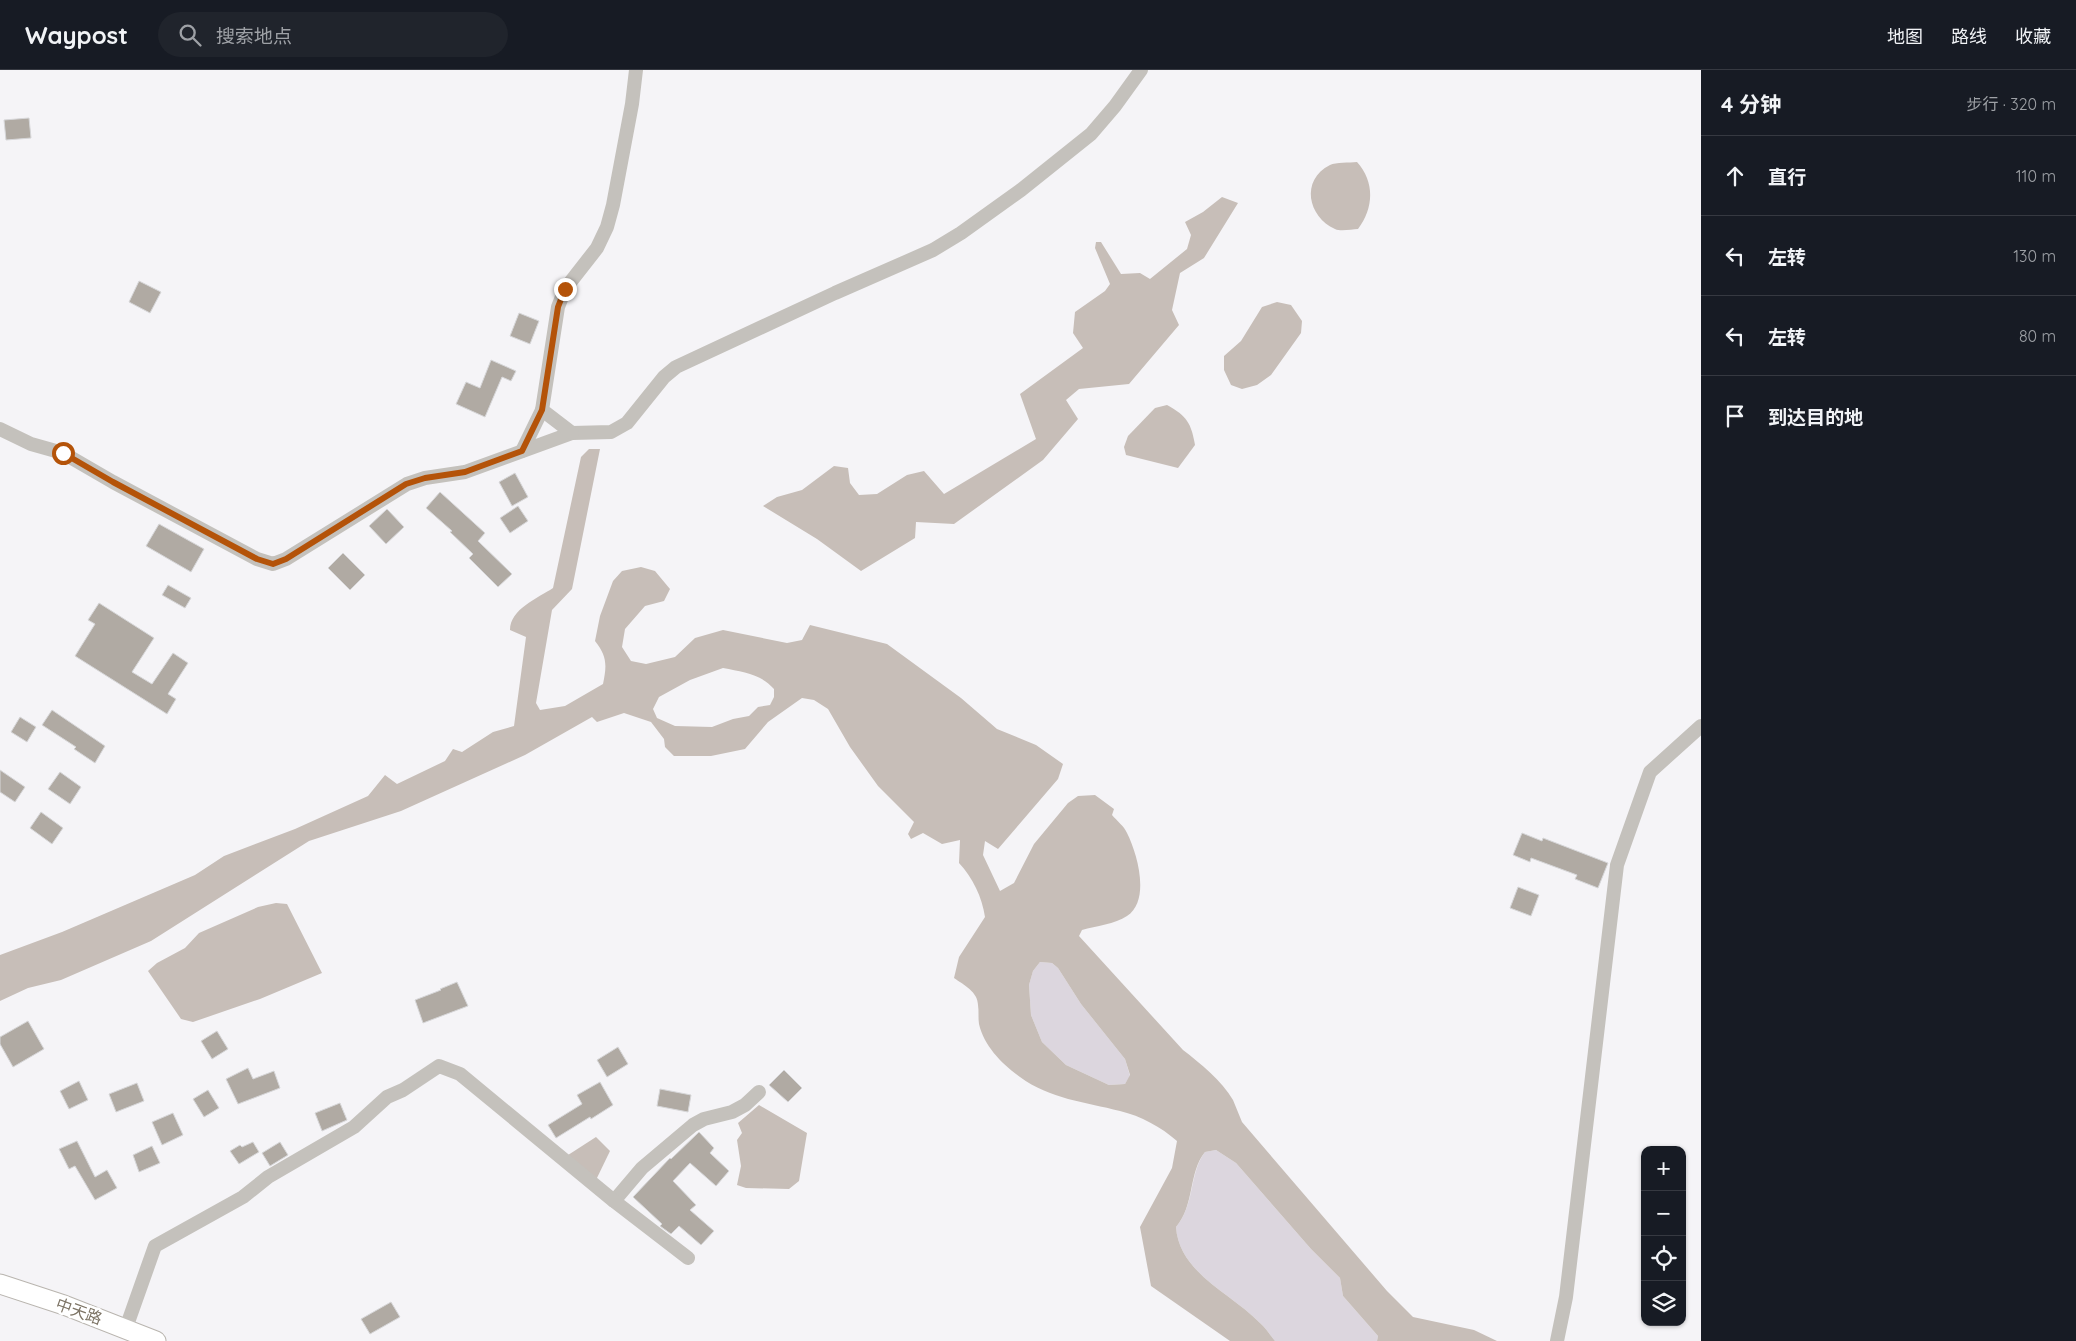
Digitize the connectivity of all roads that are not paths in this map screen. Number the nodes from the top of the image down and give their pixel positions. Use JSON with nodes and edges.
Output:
{"nodes":[{"id":1,"x":636,"y":70,"type":"edge"},
{"id":2,"x":1141,"y":70,"type":"edge"},
{"id":3,"x":542,"y":410,"type":"junction"},
{"id":4,"x":0,"y":429,"type":"edge"},
{"id":5,"x":572,"y":433,"type":"junction"},
{"id":6,"x":522,"y":451,"type":"junction"},
{"id":7,"x":1701,"y":726,"type":"edge"},
{"id":8,"x":759,"y":1092,"type":"dead end"},
{"id":9,"x":614,"y":1201,"type":"junction"},
{"id":10,"x":688,"y":1258,"type":"dead end"},
{"id":11,"x":0,"y":1284,"type":"edge"},
{"id":12,"x":126,"y":1328,"type":"junction"},
{"id":13,"x":156,"y":1341,"type":"edge"},
{"id":14,"x":1557,"y":1341,"type":"edge"}],
"edges":[{"from":1,"to":3,"type":"street"},
{"from":2,"to":5,"type":"street"},
{"from":3,"to":5,"type":"street"},
{"from":3,"to":6,"type":"street"},
{"from":4,"to":6,"type":"street"},
{"from":5,"to":6,"type":"street"},
{"from":7,"to":14,"type":"street"},
{"from":8,"to":9,"type":"street"},
{"from":9,"to":10,"type":"street"},
{"from":9,"to":12,"type":"street"},
{"from":11,"to":12,"type":"main road","name":"中天路"},
{"from":12,"to":13,"type":"main road","name":"中天路"}]}
